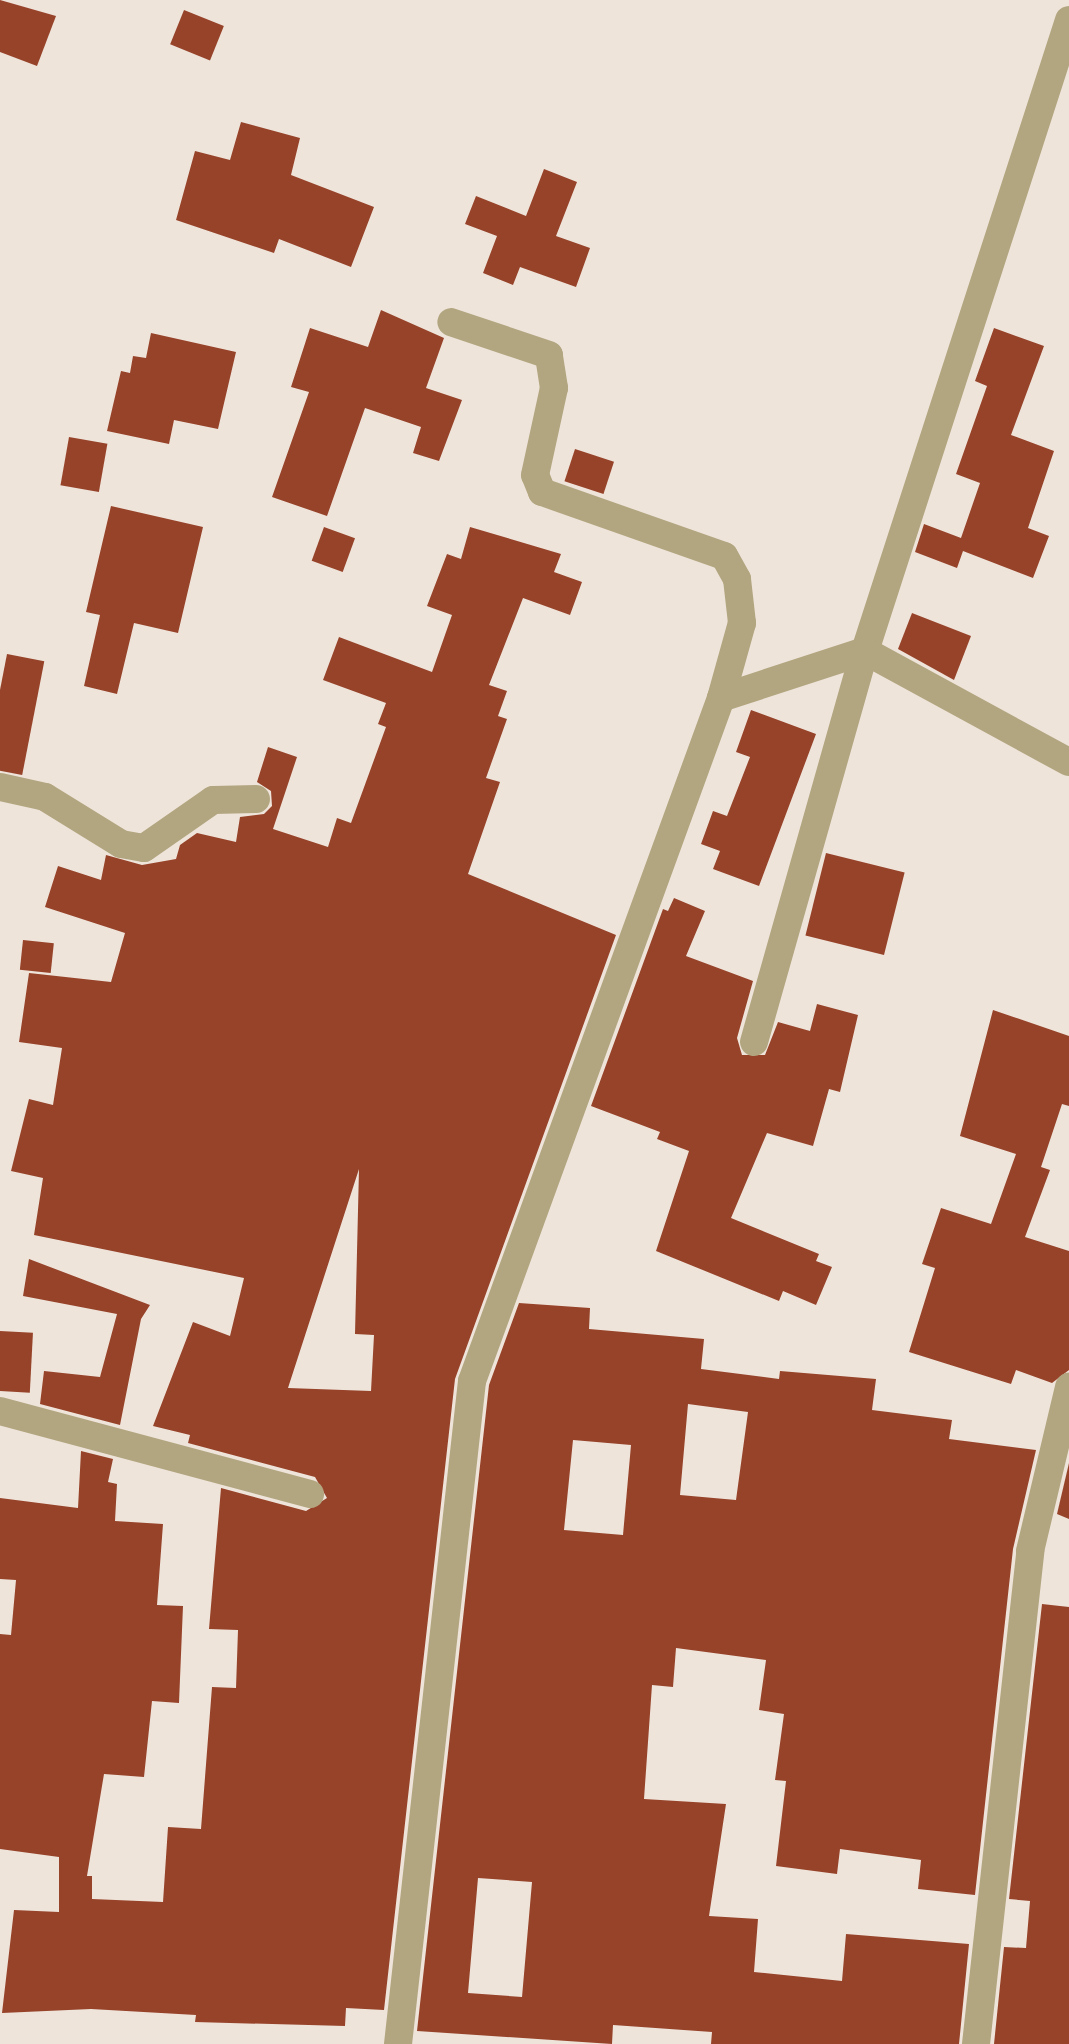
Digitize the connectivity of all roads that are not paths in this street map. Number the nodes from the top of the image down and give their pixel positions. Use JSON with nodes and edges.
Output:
{"nodes":[{"id":1,"x":1069,"y":20,"type":"edge"},
{"id":2,"x":451,"y":322,"type":"dead end"},
{"id":3,"x":865,"y":650,"type":"junction"},
{"id":4,"x":722,"y":698,"type":"junction"},
{"id":5,"x":1069,"y":762,"type":"edge"},
{"id":6,"x":0,"y":787,"type":"edge"},
{"id":7,"x":256,"y":799,"type":"dead end"},
{"id":8,"x":754,"y":1042,"type":"dead end"},
{"id":9,"x":1069,"y":1386,"type":"edge"},
{"id":10,"x":0,"y":1411,"type":"edge"},
{"id":11,"x":310,"y":1494,"type":"dead end"},
{"id":12,"x":398,"y":2044,"type":"edge"},
{"id":13,"x":976,"y":2044,"type":"edge"}],
"edges":[{"from":1,"to":3,"type":"street"},
{"from":2,"to":4,"type":"street"},
{"from":3,"to":4,"type":"street"},
{"from":3,"to":5,"type":"street"},
{"from":3,"to":8,"type":"street"},
{"from":4,"to":12,"type":"street"},
{"from":6,"to":7,"type":"street"},
{"from":9,"to":13,"type":"street"},
{"from":10,"to":11,"type":"street"}]}
